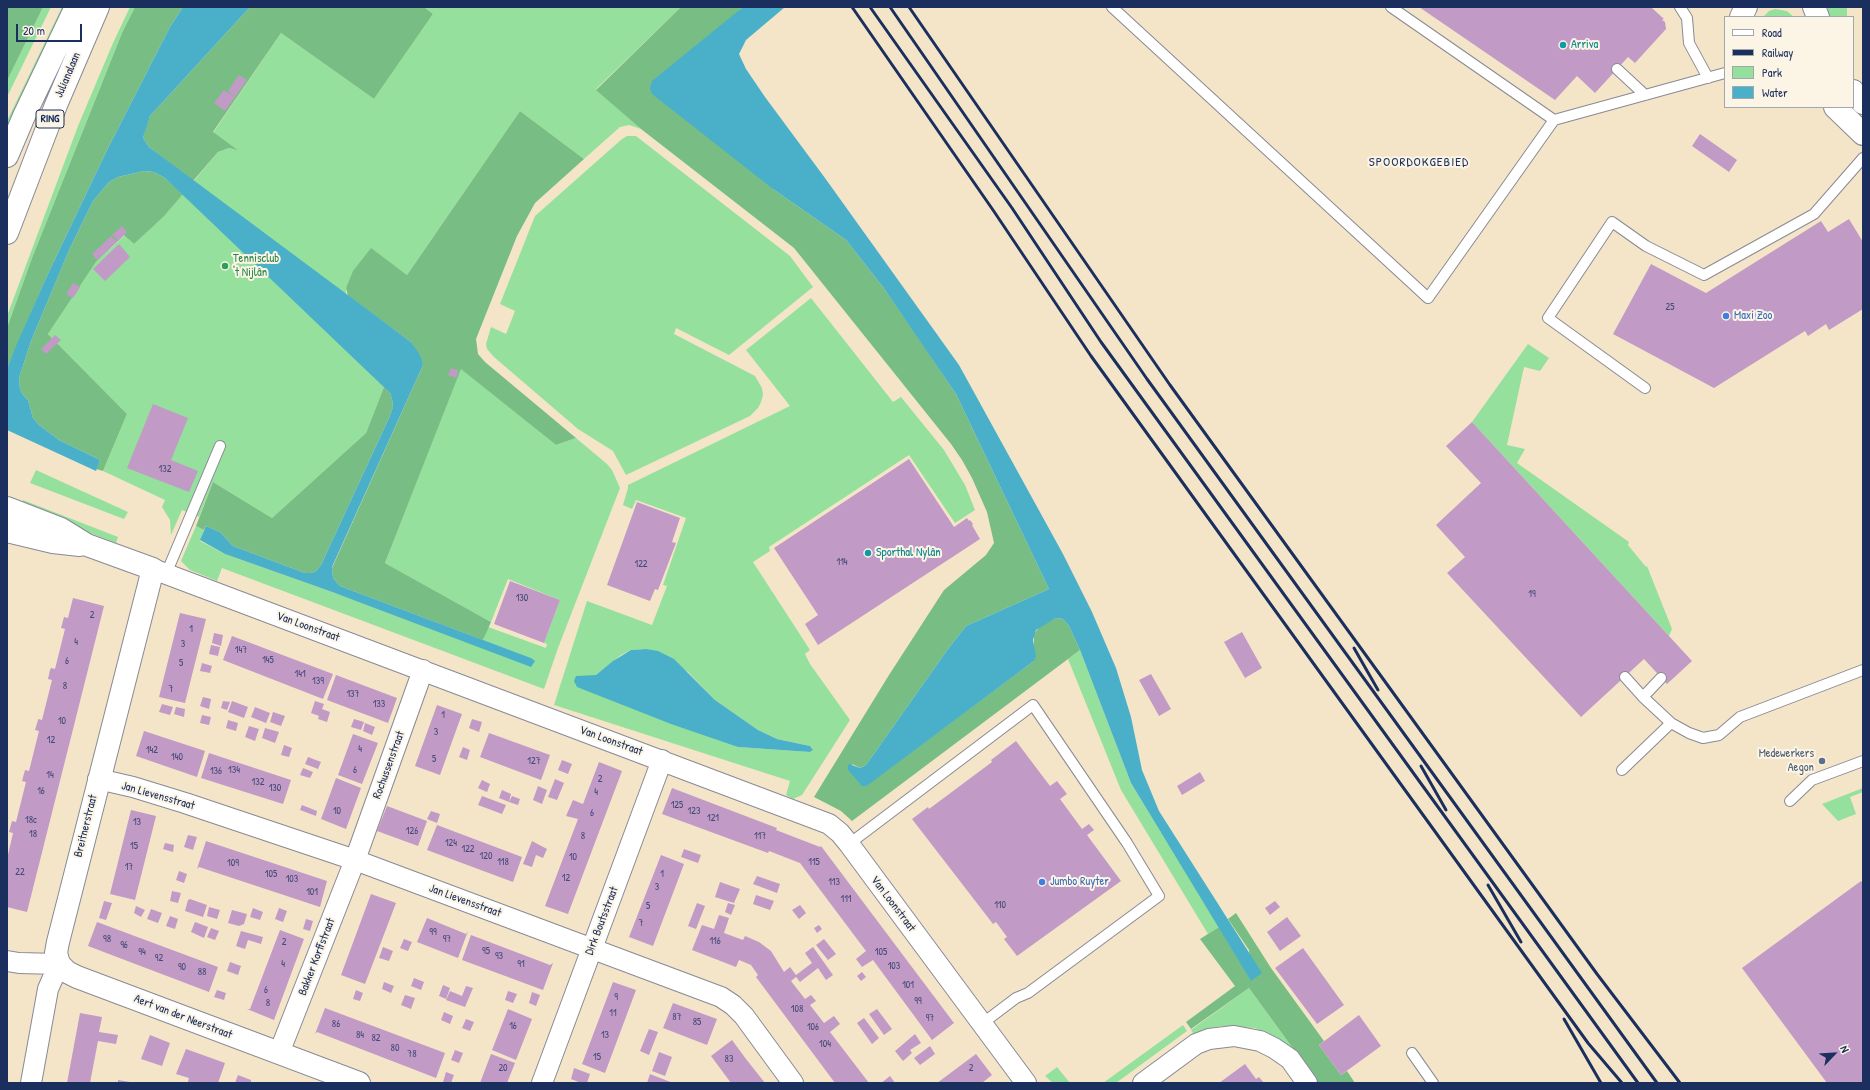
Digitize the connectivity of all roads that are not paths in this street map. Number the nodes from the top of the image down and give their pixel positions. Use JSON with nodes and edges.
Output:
{"nodes":[{"id":1,"x":76,"y":7,"type":"edge"},
{"id":2,"x":98,"y":7,"type":"edge"},
{"id":3,"x":1112,"y":7,"type":"edge"},
{"id":4,"x":1391,"y":7,"type":"edge"},
{"id":5,"x":1680,"y":7,"type":"edge"},
{"id":6,"x":1746,"y":7,"type":"edge"},
{"id":7,"x":1741,"y":16,"type":"edge"},
{"id":8,"x":1616,"y":69,"type":"dead end"},
{"id":9,"x":1724,"y":73,"type":"edge"},
{"id":10,"x":1708,"y":78,"type":"junction"},
{"id":11,"x":1854,"y":92,"type":"edge"},
{"id":12,"x":1645,"y":95,"type":"junction"},
{"id":13,"x":1863,"y":103,"type":"edge"},
{"id":14,"x":1836,"y":108,"type":"edge"},
{"id":15,"x":1554,"y":120,"type":"junction"},
{"id":16,"x":1863,"y":134,"type":"edge"},
{"id":17,"x":7,"y":156,"type":"edge"},
{"id":18,"x":1863,"y":158,"type":"edge"},
{"id":19,"x":7,"y":233,"type":"edge"},
{"id":20,"x":1645,"y":388,"type":"dead end"},
{"id":21,"x":220,"y":446,"type":"dead end"},
{"id":22,"x":7,"y":508,"type":"edge"},
{"id":23,"x":7,"y":531,"type":"edge"},
{"id":24,"x":87,"y":545,"type":"junction"},
{"id":25,"x":159,"y":571,"type":"junction"},
{"id":26,"x":423,"y":670,"type":"junction"},
{"id":27,"x":1863,"y":670,"type":"edge"},
{"id":28,"x":1625,"y":677,"type":"dead end"},
{"id":29,"x":1661,"y":678,"type":"dead end"},
{"id":30,"x":1643,"y":697,"type":"junction"},
{"id":31,"x":1671,"y":723,"type":"junction"},
{"id":32,"x":662,"y":760,"type":"junction"},
{"id":33,"x":1863,"y":761,"type":"edge"},
{"id":34,"x":1622,"y":770,"type":"dead end"},
{"id":35,"x":98,"y":779,"type":"junction"},
{"id":36,"x":1790,"y":801,"type":"dead end"},
{"id":37,"x":849,"y":844,"type":"junction"},
{"id":38,"x":355,"y":860,"type":"junction"},
{"id":39,"x":592,"y":948,"type":"junction"},
{"id":40,"x":7,"y":961,"type":"edge"},
{"id":41,"x":59,"y":964,"type":"junction"},
{"id":42,"x":982,"y":1023,"type":"junction"},
{"id":43,"x":279,"y":1053,"type":"junction"},
{"id":44,"x":1412,"y":1053,"type":"dead end"},
{"id":45,"x":31,"y":1083,"type":"edge"},
{"id":46,"x":359,"y":1083,"type":"edge"},
{"id":47,"x":542,"y":1083,"type":"edge"},
{"id":48,"x":793,"y":1083,"type":"edge"},
{"id":49,"x":1026,"y":1083,"type":"edge"},
{"id":50,"x":1143,"y":1083,"type":"edge"},
{"id":51,"x":1307,"y":1083,"type":"edge"},
{"id":52,"x":1433,"y":1083,"type":"edge"}],
"edges":[{"from":1,"to":17,"type":"street","name":"Julianalaan","number":"RING"},
{"from":2,"to":19,"type":"street","name":"Julianalaan","number":"RING"},
{"from":3,"to":15,"type":"lane"},
{"from":4,"to":15,"type":"lane"},
{"from":5,"to":10,"type":"lane"},
{"from":6,"to":7,"type":"street"},
{"from":8,"to":12,"type":"lane"},
{"from":9,"to":10,"type":"lane"},
{"from":10,"to":12,"type":"lane"},
{"from":11,"to":13,"type":"street"},
{"from":12,"to":15,"type":"lane"},
{"from":14,"to":16,"type":"street"},
{"from":18,"to":20,"type":"lane"},
{"from":21,"to":25,"type":"lane"},
{"from":22,"to":24,"type":"street","name":"Van Loonstraat"},
{"from":23,"to":24,"type":"street","name":"Van Loonstraat"},
{"from":24,"to":25,"type":"street","name":"Van Loonstraat"},
{"from":25,"to":26,"type":"street","name":"Van Loonstraat"},
{"from":25,"to":35,"type":"street","name":"Breitnerstraat"},
{"from":26,"to":32,"type":"street","name":"Van Loonstraat"},
{"from":26,"to":38,"type":"street","name":"Rochussenstraat"},
{"from":27,"to":31,"type":"lane"},
{"from":28,"to":30,"type":"lane"},
{"from":29,"to":30,"type":"lane"},
{"from":30,"to":31,"type":"lane"},
{"from":31,"to":34,"type":"lane"},
{"from":32,"to":37,"type":"street","name":"Van Loonstraat"},
{"from":32,"to":39,"type":"street","name":"Dirk Boutsstraat"},
{"from":33,"to":36,"type":"lane"},
{"from":35,"to":38,"type":"street","name":"Jan Lievensstraat"},
{"from":35,"to":41,"type":"street","name":"Breitnerstraat"},
{"from":37,"to":42,"type":"street","name":"Van Loonstraat"},
{"from":37,"to":42,"type":"lane"},
{"from":38,"to":39,"type":"street","name":"Jan Lievensstraat"},
{"from":38,"to":43,"type":"street","name":"Bakker Korffstraat"},
{"from":39,"to":47,"type":"street","name":"Dirk Boutsstraat"},
{"from":39,"to":48,"type":"street","name":"Jan Lievensstraat"},
{"from":40,"to":41,"type":"street"},
{"from":41,"to":43,"type":"street","name":"Aert van der Neerstraat"},
{"from":41,"to":45,"type":"street","name":"Breitnerstraat"},
{"from":42,"to":49,"type":"street","name":"Van Loonstraat"},
{"from":43,"to":46,"type":"street","name":"Aert van der Neerstraat"},
{"from":44,"to":52,"type":"lane"},
{"from":50,"to":51,"type":"street"}]}
